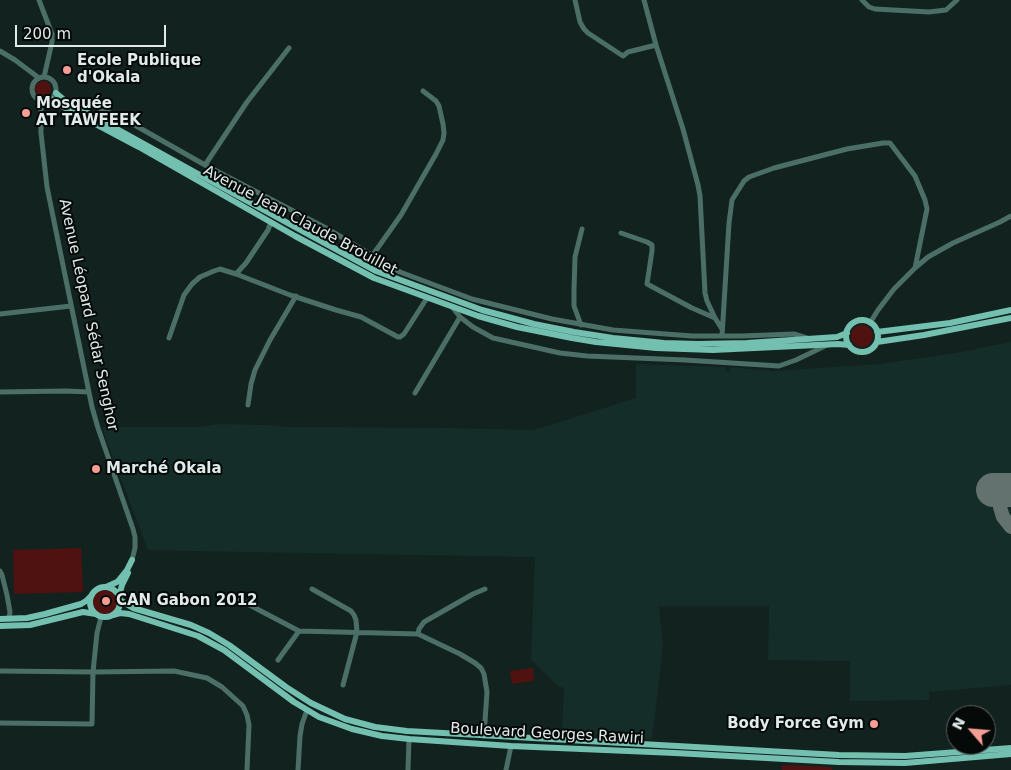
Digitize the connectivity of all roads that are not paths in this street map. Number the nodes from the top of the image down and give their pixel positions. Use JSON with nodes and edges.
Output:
{"nodes":[{"id":1,"x":39,"y":0,"type":"edge"},
{"id":2,"x":575,"y":0,"type":"edge"},
{"id":3,"x":644,"y":0,"type":"edge"},
{"id":4,"x":862,"y":0,"type":"edge"},
{"id":5,"x":956,"y":0,"type":"edge"},
{"id":6,"x":656,"y":45,"type":"junction"},
{"id":7,"x":289,"y":48,"type":"dead end"},
{"id":8,"x":0,"y":51,"type":"edge"},
{"id":9,"x":41,"y":78,"type":"junction"},
{"id":10,"x":423,"y":91,"type":"dead end"},
{"id":11,"x":56,"y":92,"type":"junction"},
{"id":12,"x":51,"y":99,"type":"junction"},
{"id":13,"x":41,"y":101,"type":"junction"},
{"id":14,"x":68,"y":102,"type":"junction"},
{"id":15,"x":205,"y":165,"type":"junction"},
{"id":16,"x":1011,"y":216,"type":"edge"},
{"id":17,"x":272,"y":222,"type":"junction"},
{"id":18,"x":582,"y":229,"type":"dead end"},
{"id":19,"x":621,"y":233,"type":"dead end"},
{"id":20,"x":372,"y":256,"type":"junction"},
{"id":21,"x":915,"y":268,"type":"junction"},
{"id":22,"x":236,"y":274,"type":"junction"},
{"id":23,"x":296,"y":296,"type":"junction"},
{"id":24,"x":427,"y":298,"type":"junction"},
{"id":25,"x":71,"y":306,"type":"junction"},
{"id":26,"x":453,"y":308,"type":"junction"},
{"id":27,"x":1011,"y":310,"type":"edge"},
{"id":28,"x":0,"y":314,"type":"edge"},
{"id":29,"x":460,"y":317,"type":"junction"},
{"id":30,"x":715,"y":318,"type":"junction"},
{"id":31,"x":1011,"y":318,"type":"edge"},
{"id":32,"x":870,"y":323,"type":"junction"},
{"id":33,"x":581,"y":325,"type":"junction"},
{"id":34,"x":722,"y":329,"type":"junction"},
{"id":35,"x":877,"y":332,"type":"junction"},
{"id":36,"x":847,"y":333,"type":"junction"},
{"id":37,"x":722,"y":336,"type":"junction"},
{"id":38,"x":169,"y":338,"type":"dead end"},
{"id":39,"x":810,"y":339,"type":"junction"},
{"id":40,"x":877,"y":342,"type":"junction"},
{"id":41,"x":827,"y":345,"type":"junction"},
{"id":42,"x":849,"y":345,"type":"junction"},
{"id":43,"x":0,"y":392,"type":"edge"},
{"id":44,"x":89,"y":392,"type":"junction"},
{"id":45,"x":415,"y":393,"type":"dead end"},
{"id":46,"x":248,"y":405,"type":"dead end"},
{"id":47,"x":132,"y":560,"type":"junction"},
{"id":48,"x":0,"y":571,"type":"edge"},
{"id":49,"x":105,"y":587,"type":"junction"},
{"id":50,"x":312,"y":589,"type":"dead end"},
{"id":51,"x":485,"y":589,"type":"dead end"},
{"id":52,"x":92,"y":595,"type":"junction"},
{"id":53,"x":221,"y":596,"type":"dead end"},
{"id":54,"x":119,"y":598,"type":"junction"},
{"id":55,"x":113,"y":614,"type":"junction"},
{"id":56,"x":98,"y":615,"type":"junction"},
{"id":57,"x":0,"y":619,"type":"edge"},
{"id":58,"x":9,"y":619,"type":"junction"},
{"id":59,"x":0,"y":626,"type":"edge"},
{"id":60,"x":299,"y":631,"type":"junction"},
{"id":61,"x":357,"y":632,"type":"junction"},
{"id":62,"x":418,"y":634,"type":"junction"},
{"id":63,"x":278,"y":660,"type":"dead end"},
{"id":64,"x":0,"y":671,"type":"edge"},
{"id":65,"x":93,"y":672,"type":"junction"},
{"id":66,"x":343,"y":685,"type":"dead end"},
{"id":67,"x":307,"y":710,"type":"junction"},
{"id":68,"x":0,"y":723,"type":"edge"},
{"id":69,"x":484,"y":736,"type":"junction"},
{"id":70,"x":409,"y":739,"type":"junction"},
{"id":71,"x":511,"y":746,"type":"junction"},
{"id":72,"x":1011,"y":748,"type":"edge"},
{"id":73,"x":1011,"y":754,"type":"edge"},
{"id":74,"x":839,"y":762,"type":"junction"},
{"id":75,"x":247,"y":770,"type":"edge"},
{"id":76,"x":298,"y":770,"type":"edge"},
{"id":77,"x":408,"y":770,"type":"edge"},
{"id":78,"x":506,"y":770,"type":"edge"},
{"id":79,"x":838,"y":770,"type":"edge"}],
"edges":[{"from":1,"to":9,"type":"street"},
{"from":2,"to":6,"type":"street"},
{"from":3,"to":6,"type":"street"},
{"from":4,"to":5,"type":"street"},
{"from":6,"to":30,"type":"street"},
{"from":7,"to":15,"type":"street"},
{"from":8,"to":9,"type":"street"},
{"from":9,"to":11,"type":"street"},
{"from":9,"to":13,"type":"street"},
{"from":10,"to":20,"type":"street"},
{"from":11,"to":12,"type":"street"},
{"from":11,"to":14,"type":"main road","name":"Avenue Jean Claude Brouillet"},
{"from":12,"to":13,"type":"street"},
{"from":12,"to":17,"type":"main road","name":"Avenue Jean Claude Brouillet"},
{"from":13,"to":25,"type":"street","name":"Avenue Léopard Sédar Senghor"},
{"from":14,"to":15,"type":"street"},
{"from":14,"to":39,"type":"main road","name":"Avenue Jean Claude Brouillet"},
{"from":15,"to":20,"type":"street"},
{"from":16,"to":21,"type":"street"},
{"from":17,"to":22,"type":"street"},
{"from":17,"to":24,"type":"main road","name":"Avenue Jean Claude Brouillet"},
{"from":18,"to":33,"type":"street"},
{"from":19,"to":30,"type":"street"},
{"from":20,"to":33,"type":"street"},
{"from":21,"to":32,"type":"street"},
{"from":21,"to":34,"type":"street"},
{"from":22,"to":23,"type":"street"},
{"from":22,"to":38,"type":"street"},
{"from":23,"to":24,"type":"street"},
{"from":23,"to":46,"type":"street"},
{"from":24,"to":26,"type":"main road","name":"Avenue Jean Claude Brouillet"},
{"from":25,"to":28,"type":"street"},
{"from":25,"to":44,"type":"street","name":"Avenue Léopard Sédar Senghor"},
{"from":26,"to":29,"type":"street"},
{"from":26,"to":41,"type":"main road","name":"Avenue Jean Claude Brouillet"},
{"from":27,"to":35,"type":"main road"},
{"from":29,"to":41,"type":"street"},
{"from":29,"to":45,"type":"street"},
{"from":30,"to":34,"type":"street"},
{"from":31,"to":40,"type":"main road"},
{"from":32,"to":35,"type":"main road"},
{"from":32,"to":36,"type":"main road"},
{"from":33,"to":37,"type":"street"},
{"from":34,"to":37,"type":"street"},
{"from":35,"to":40,"type":"main road"},
{"from":36,"to":39,"type":"main road","name":"Avenue Jean Claude Brouillet"},
{"from":36,"to":42,"type":"main road"},
{"from":37,"to":39,"type":"street"},
{"from":40,"to":42,"type":"main road"},
{"from":41,"to":42,"type":"main road","name":"Avenue Jean Claude Brouillet"},
{"from":43,"to":44,"type":"street"},
{"from":44,"to":47,"type":"street","name":"Avenue Léopard Sédar Senghor"},
{"from":47,"to":49,"type":"main road"},
{"from":47,"to":54,"type":"main road"},
{"from":48,"to":58,"type":"street"},
{"from":49,"to":52,"type":"main road"},
{"from":49,"to":54,"type":"main road"},
{"from":50,"to":61,"type":"street"},
{"from":51,"to":62,"type":"street"},
{"from":52,"to":56,"type":"main road"},
{"from":52,"to":58,"type":"main road"},
{"from":53,"to":60,"type":"street"},
{"from":54,"to":55,"type":"main road"},
{"from":54,"to":69,"type":"main road","name":"Boulevard Georges Rawiri"},
{"from":55,"to":56,"type":"main road"},
{"from":55,"to":67,"type":"main road","name":"Boulevard Georges Rawiri"},
{"from":56,"to":59,"type":"main road"},
{"from":56,"to":65,"type":"street"},
{"from":57,"to":58,"type":"main road"},
{"from":60,"to":61,"type":"street"},
{"from":60,"to":63,"type":"street"},
{"from":61,"to":62,"type":"street"},
{"from":61,"to":66,"type":"street"},
{"from":62,"to":69,"type":"street"},
{"from":64,"to":65,"type":"street"},
{"from":65,"to":68,"type":"street"},
{"from":65,"to":75,"type":"street"},
{"from":67,"to":70,"type":"main road","name":"Boulevard Georges Rawiri"},
{"from":67,"to":76,"type":"street"},
{"from":69,"to":72,"type":"main road","name":"Boulevard Georges Rawiri"},
{"from":70,"to":71,"type":"main road","name":"Boulevard Georges Rawiri"},
{"from":70,"to":77,"type":"street"},
{"from":71,"to":74,"type":"main road","name":"Boulevard Georges Rawiri"},
{"from":71,"to":78,"type":"street"},
{"from":73,"to":74,"type":"main road","name":"Boulevard Georges Rawiri"},
{"from":74,"to":79,"type":"street"}]}
